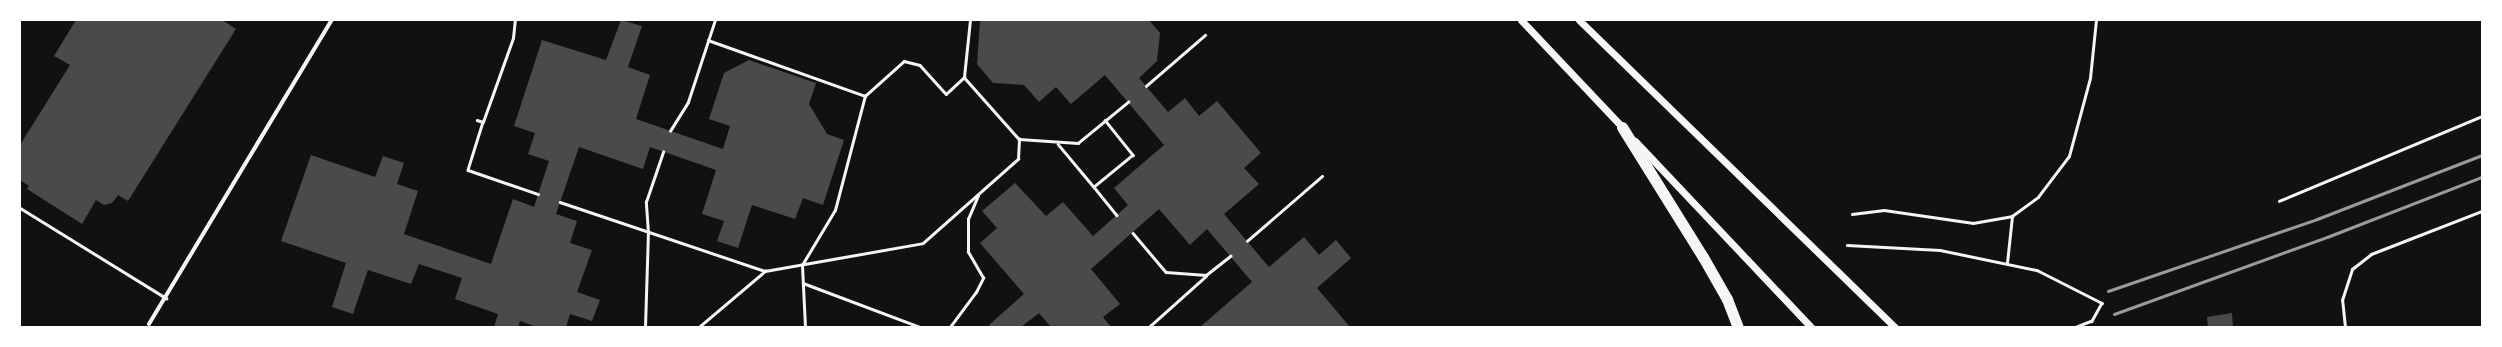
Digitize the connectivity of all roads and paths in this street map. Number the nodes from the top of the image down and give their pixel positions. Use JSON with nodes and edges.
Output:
{"nodes":[{"id":1,"x":332,"y":20,"type":"edge"},
{"id":2,"x":515,"y":20,"type":"edge"},
{"id":3,"x":715,"y":20,"type":"edge"},
{"id":4,"x":970,"y":20,"type":"edge"},
{"id":5,"x":1521,"y":20,"type":"edge"},
{"id":6,"x":1579,"y":20,"type":"edge"},
{"id":7,"x":2096,"y":20,"type":"edge"},
{"id":8,"x":1205,"y":35,"type":"dead end"},
{"id":9,"x":708,"y":40,"type":"junction"},
{"id":10,"x":964,"y":77,"type":"junction"},
{"id":11,"x":1146,"y":86,"type":"dead end"},
{"id":12,"x":865,"y":96,"type":"junction"},
{"id":13,"x":1128,"y":102,"type":"dead end"},
{"id":14,"x":2482,"y":116,"type":"edge"},
{"id":15,"x":477,"y":120,"type":"dead end"},
{"id":16,"x":1105,"y":120,"type":"junction"},
{"id":17,"x":483,"y":122,"type":"junction"},
{"id":18,"x":1622,"y":127,"type":"junction"},
{"id":19,"x":670,"y":131,"type":"dead end"},
{"id":20,"x":1020,"y":139,"type":"junction"},
{"id":21,"x":1058,"y":144,"type":"junction"},
{"id":22,"x":663,"y":152,"type":"dead end"},
{"id":23,"x":1322,"y":176,"type":"dead end"},
{"id":24,"x":1094,"y":187,"type":"junction"},
{"id":25,"x":538,"y":194,"type":"dead end"},
{"id":26,"x":979,"y":194,"type":"junction"},
{"id":27,"x":2279,"y":201,"type":"dead end"},
{"id":28,"x":560,"y":202,"type":"dead end"},
{"id":29,"x":20,"y":208,"type":"edge"},
{"id":30,"x":2482,"y":211,"type":"edge"},
{"id":31,"x":1852,"y":214,"type":"dead end"},
{"id":32,"x":1117,"y":215,"type":"dead end"},
{"id":33,"x":2012,"y":216,"type":"junction"},
{"id":34,"x":648,"y":233,"type":"junction"},
{"id":35,"x":1133,"y":233,"type":"dead end"},
{"id":36,"x":1247,"y":241,"type":"dead end"},
{"id":37,"x":1847,"y":245,"type":"dead end"},
{"id":38,"x":1230,"y":256,"type":"dead end"},
{"id":39,"x":2007,"y":263,"type":"junction"},
{"id":40,"x":802,"y":265,"type":"junction"},
{"id":41,"x":765,"y":271,"type":"junction"},
{"id":42,"x":1206,"y":275,"type":"junction"},
{"id":43,"x":803,"y":283,"type":"junction"},
{"id":44,"x":166,"y":298,"type":"junction"},
{"id":45,"x":148,"y":326,"type":"edge"},
{"id":46,"x":645,"y":327,"type":"edge"},
{"id":47,"x":699,"y":327,"type":"edge"},
{"id":48,"x":805,"y":327,"type":"edge"},
{"id":49,"x":920,"y":327,"type":"edge"},
{"id":50,"x":950,"y":327,"type":"edge"},
{"id":51,"x":1149,"y":327,"type":"edge"},
{"id":52,"x":1738,"y":327,"type":"edge"},
{"id":53,"x":1811,"y":327,"type":"edge"},
{"id":54,"x":1895,"y":327,"type":"edge"},
{"id":55,"x":2076,"y":327,"type":"edge"},
{"id":56,"x":2345,"y":327,"type":"edge"}],
"edges":[{"from":1,"to":44,"type":"street"},
{"from":2,"to":17,"type":"path"},
{"from":3,"to":9,"type":"path"},
{"from":4,"to":10,"type":"path"},
{"from":5,"to":18,"type":"street"},
{"from":6,"to":54,"type":"street"},
{"from":7,"to":33,"type":"path"},
{"from":8,"to":11,"type":"path"},
{"from":9,"to":12,"type":"path"},
{"from":9,"to":19,"type":"path"},
{"from":10,"to":12,"type":"path"},
{"from":10,"to":20,"type":"path"},
{"from":12,"to":40,"type":"path"},
{"from":13,"to":16,"type":"path"},
{"from":14,"to":27,"type":"path"},
{"from":15,"to":17,"type":"path"},
{"from":16,"to":21,"type":"path"},
{"from":16,"to":24,"type":"path"},
{"from":17,"to":25,"type":"path"},
{"from":18,"to":52,"type":"highway"},
{"from":18,"to":53,"type":"street"},
{"from":20,"to":21,"type":"path"},
{"from":20,"to":26,"type":"path"},
{"from":21,"to":24,"type":"path"},
{"from":22,"to":34,"type":"path"},
{"from":23,"to":36,"type":"path"},
{"from":24,"to":32,"type":"path"},
{"from":26,"to":40,"type":"path"},
{"from":26,"to":50,"type":"path"},
{"from":28,"to":34,"type":"path"},
{"from":29,"to":44,"type":"lane"},
{"from":30,"to":56,"type":"lane"},
{"from":31,"to":33,"type":"path"},
{"from":33,"to":39,"type":"path"},
{"from":34,"to":41,"type":"path"},
{"from":34,"to":46,"type":"path"},
{"from":35,"to":42,"type":"path"},
{"from":37,"to":39,"type":"path"},
{"from":38,"to":42,"type":"path"},
{"from":39,"to":55,"type":"path"},
{"from":40,"to":41,"type":"path"},
{"from":40,"to":43,"type":"path"},
{"from":41,"to":47,"type":"path"},
{"from":42,"to":51,"type":"path"},
{"from":43,"to":48,"type":"path"},
{"from":43,"to":49,"type":"path"},
{"from":44,"to":45,"type":"street"}]}
